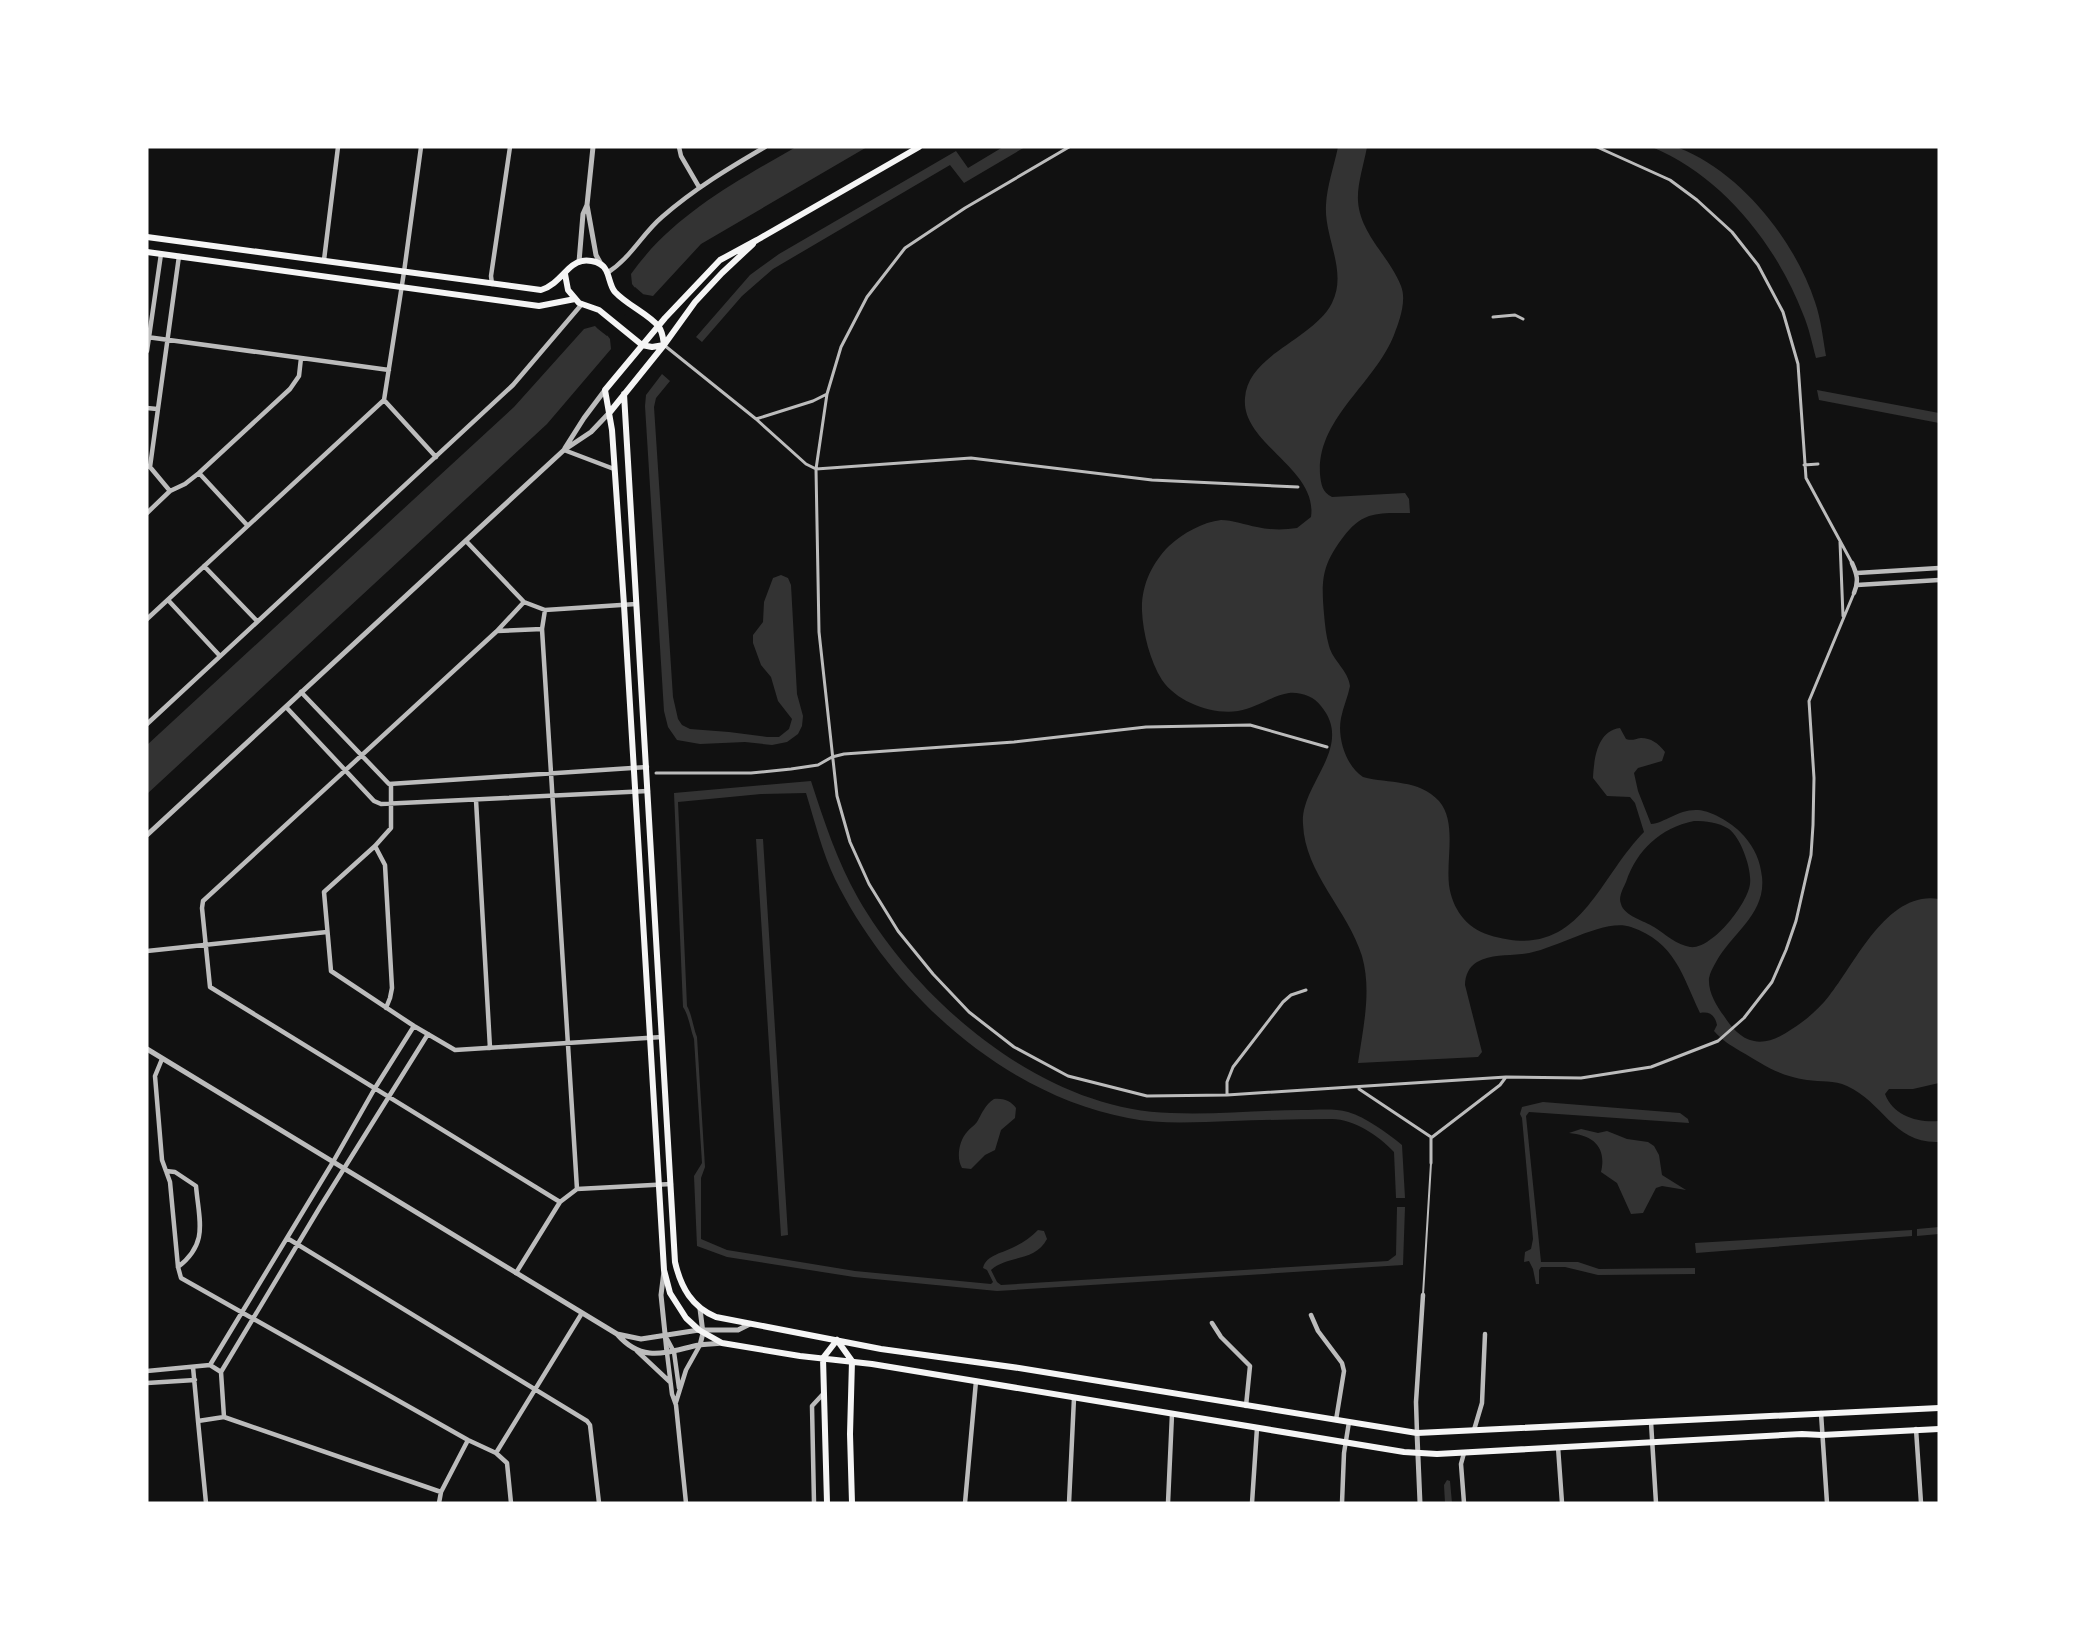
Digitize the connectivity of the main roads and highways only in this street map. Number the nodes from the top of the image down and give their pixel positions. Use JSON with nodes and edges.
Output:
{"nodes":[{"id":1,"x":919,"y":147,"type":"edge"},
{"id":2,"x":147,"y":237,"type":"edge"},
{"id":3,"x":758,"y":240,"type":"junction"},
{"id":4,"x":147,"y":252,"type":"edge"},
{"id":5,"x":565,"y":274,"type":"junction"},
{"id":6,"x":574,"y":299,"type":"junction"},
{"id":7,"x":658,"y":327,"type":"junction"},
{"id":8,"x":642,"y":345,"type":"junction"},
{"id":9,"x":664,"y":345,"type":"junction"},
{"id":10,"x":624,"y":394,"type":"junction"},
{"id":11,"x":610,"y":412,"type":"junction"},
{"id":12,"x":837,"y":1340,"type":"junction"},
{"id":13,"x":823,"y":1358,"type":"junction"},
{"id":14,"x":852,"y":1361,"type":"junction"},
{"id":15,"x":1939,"y":1408,"type":"edge"},
{"id":16,"x":1939,"y":1428,"type":"edge"},
{"id":17,"x":827,"y":1503,"type":"edge"},
{"id":18,"x":852,"y":1503,"type":"edge"}],
"edges":[{"from":1,"to":3,"type":"main road"},
{"from":2,"to":5,"type":"main road"},
{"from":3,"to":7,"type":"main road"},
{"from":3,"to":9,"type":"main road"},
{"from":4,"to":6,"type":"main road"},
{"from":5,"to":6,"type":"main road"},
{"from":5,"to":7,"type":"main road"},
{"from":6,"to":8,"type":"main road"},
{"from":7,"to":8,"type":"main road"},
{"from":7,"to":9,"type":"main road"},
{"from":8,"to":9,"type":"main road"},
{"from":8,"to":11,"type":"main road"},
{"from":9,"to":10,"type":"main road"},
{"from":10,"to":11,"type":"main road"},
{"from":10,"to":12,"type":"main road"},
{"from":11,"to":13,"type":"main road"},
{"from":12,"to":13,"type":"main road"},
{"from":12,"to":14,"type":"main road"},
{"from":12,"to":15,"type":"main road"},
{"from":13,"to":14,"type":"main road"},
{"from":13,"to":17,"type":"main road"},
{"from":14,"to":16,"type":"main road"},
{"from":14,"to":18,"type":"main road"}]}
